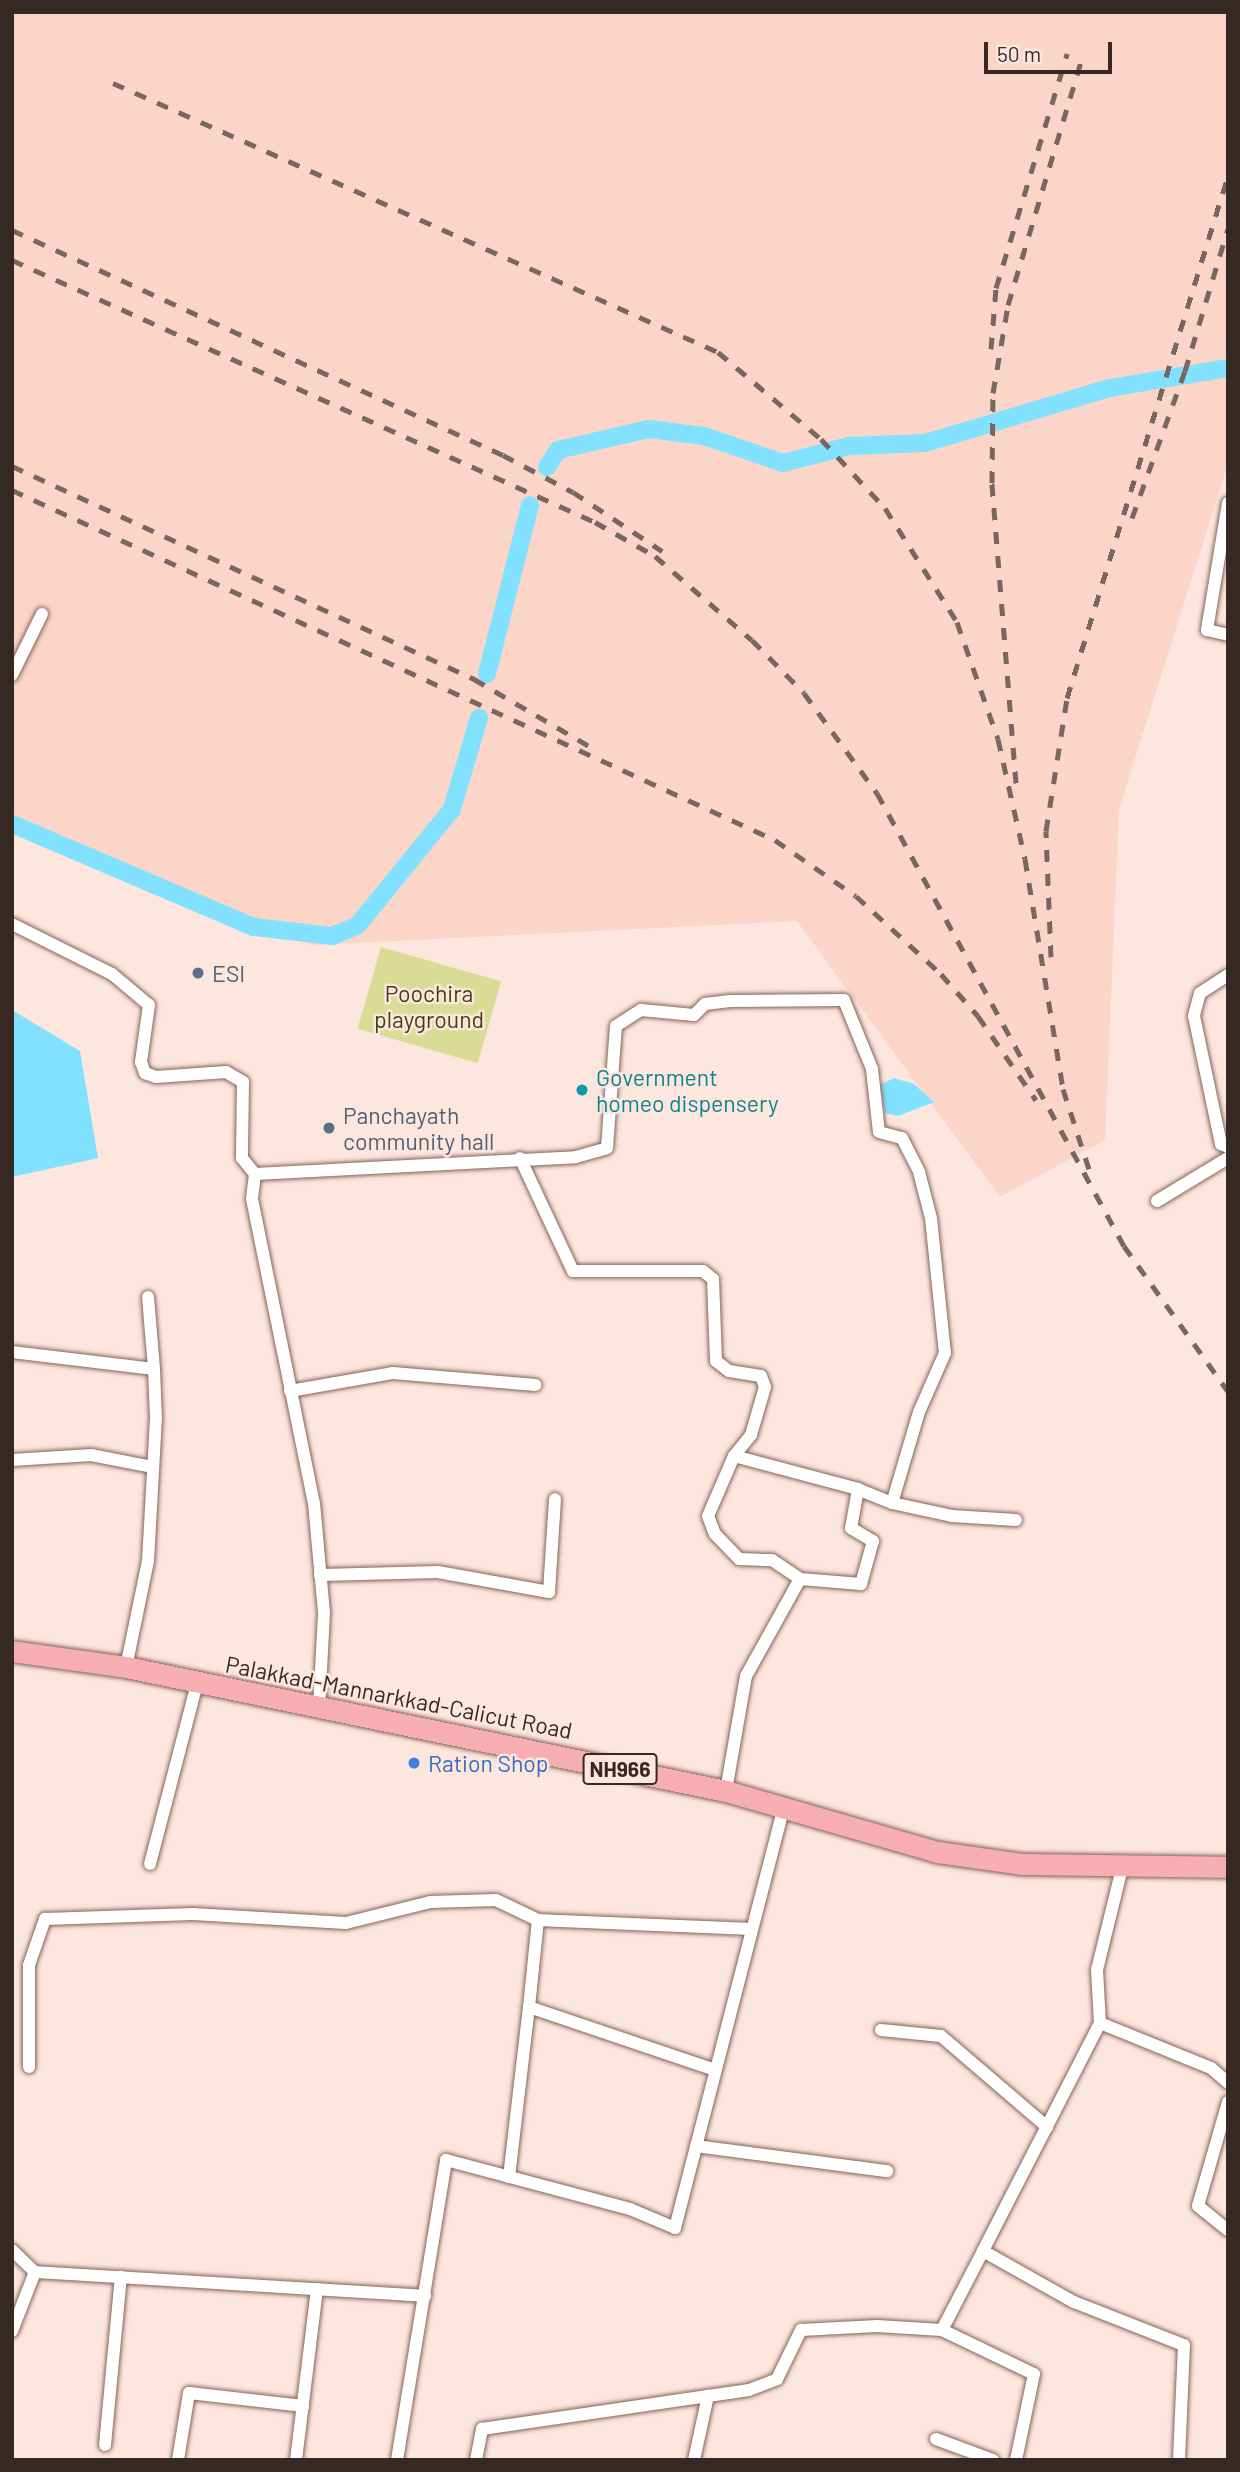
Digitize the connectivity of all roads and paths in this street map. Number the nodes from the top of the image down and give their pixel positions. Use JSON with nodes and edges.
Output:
{"nodes":[{"id":1,"x":1228,"y":503,"type":"edge"},
{"id":2,"x":42,"y":614,"type":"dead end"},
{"id":3,"x":1228,"y":635,"type":"edge"},
{"id":4,"x":12,"y":676,"type":"edge"},
{"id":5,"x":12,"y":924,"type":"edge"},
{"id":6,"x":1228,"y":975,"type":"edge"},
{"id":7,"x":1227,"y":1150,"type":"edge"},
{"id":8,"x":520,"y":1158,"type":"junction"},
{"id":9,"x":256,"y":1174,"type":"junction"},
{"id":10,"x":1157,"y":1201,"type":"dead end"},
{"id":11,"x":148,"y":1297,"type":"dead end"},
{"id":12,"x":12,"y":1352,"type":"edge"},
{"id":13,"x":154,"y":1369,"type":"junction"},
{"id":14,"x":536,"y":1385,"type":"dead end"},
{"id":15,"x":290,"y":1391,"type":"junction"},
{"id":16,"x":734,"y":1456,"type":"junction"},
{"id":17,"x":12,"y":1460,"type":"edge"},
{"id":18,"x":152,"y":1467,"type":"junction"},
{"id":19,"x":858,"y":1489,"type":"junction"},
{"id":20,"x":555,"y":1499,"type":"dead end"},
{"id":21,"x":892,"y":1503,"type":"junction"},
{"id":22,"x":1016,"y":1520,"type":"dead end"},
{"id":23,"x":320,"y":1575,"type":"junction"},
{"id":24,"x":800,"y":1579,"type":"junction"},
{"id":25,"x":12,"y":1651,"type":"edge"},
{"id":26,"x":125,"y":1667,"type":"junction"},
{"id":27,"x":197,"y":1683,"type":"junction"},
{"id":28,"x":319,"y":1707,"type":"junction"},
{"id":29,"x":726,"y":1791,"type":"junction"},
{"id":30,"x":784,"y":1807,"type":"junction"},
{"id":31,"x":150,"y":1864,"type":"dead end"},
{"id":32,"x":1123,"y":1864,"type":"junction"},
{"id":33,"x":1228,"y":1867,"type":"edge"},
{"id":34,"x":538,"y":1920,"type":"junction"},
{"id":35,"x":752,"y":1929,"type":"junction"},
{"id":36,"x":529,"y":2007,"type":"junction"},
{"id":37,"x":1100,"y":2023,"type":"junction"},
{"id":38,"x":881,"y":2030,"type":"dead end"},
{"id":39,"x":29,"y":2067,"type":"dead end"},
{"id":40,"x":715,"y":2070,"type":"junction"},
{"id":41,"x":1228,"y":2083,"type":"edge"},
{"id":42,"x":1228,"y":2102,"type":"edge"},
{"id":43,"x":1048,"y":2127,"type":"junction"},
{"id":44,"x":696,"y":2146,"type":"junction"},
{"id":45,"x":887,"y":2171,"type":"dead end"},
{"id":46,"x":509,"y":2177,"type":"junction"},
{"id":47,"x":1228,"y":2230,"type":"edge"},
{"id":48,"x":12,"y":2250,"type":"edge"},
{"id":49,"x":983,"y":2251,"type":"junction"},
{"id":50,"x":35,"y":2272,"type":"junction"},
{"id":51,"x":121,"y":2277,"type":"junction"},
{"id":52,"x":317,"y":2289,"type":"junction"},
{"id":53,"x":425,"y":2296,"type":"junction"},
{"id":54,"x":942,"y":2330,"type":"junction"},
{"id":55,"x":12,"y":2331,"type":"edge"},
{"id":56,"x":708,"y":2396,"type":"junction"},
{"id":57,"x":303,"y":2406,"type":"junction"},
{"id":58,"x":936,"y":2439,"type":"dead end"},
{"id":59,"x":105,"y":2445,"type":"dead end"},
{"id":60,"x":178,"y":2460,"type":"edge"},
{"id":61,"x":296,"y":2460,"type":"edge"},
{"id":62,"x":397,"y":2460,"type":"edge"},
{"id":63,"x":476,"y":2460,"type":"edge"},
{"id":64,"x":694,"y":2460,"type":"edge"},
{"id":65,"x":993,"y":2460,"type":"edge"},
{"id":66,"x":1016,"y":2460,"type":"edge"},
{"id":67,"x":1179,"y":2460,"type":"edge"}],
"edges":[{"from":1,"to":3,"type":"street"},
{"from":2,"to":4,"type":"street"},
{"from":5,"to":9,"type":"street"},
{"from":6,"to":7,"type":"street"},
{"from":7,"to":10,"type":"street"},
{"from":8,"to":9,"type":"street"},
{"from":8,"to":16,"type":"street"},
{"from":8,"to":21,"type":"street"},
{"from":9,"to":15,"type":"street"},
{"from":11,"to":13,"type":"street"},
{"from":12,"to":13,"type":"street"},
{"from":13,"to":18,"type":"street"},
{"from":14,"to":15,"type":"street"},
{"from":15,"to":23,"type":"street"},
{"from":16,"to":19,"type":"street"},
{"from":16,"to":24,"type":"street"},
{"from":17,"to":18,"type":"street"},
{"from":18,"to":26,"type":"street"},
{"from":19,"to":21,"type":"street"},
{"from":19,"to":24,"type":"street"},
{"from":20,"to":23,"type":"street"},
{"from":21,"to":22,"type":"street"},
{"from":23,"to":28,"type":"street"},
{"from":24,"to":29,"type":"street"},
{"from":25,"to":26,"type":"highway","name":"Palakkad-Mannarkkad-Calicut Road","number":"NH966"},
{"from":26,"to":27,"type":"highway","name":"Palakkad-Mannarkkad-Calicut Road","number":"NH966"},
{"from":27,"to":28,"type":"highway","name":"Palakkad-Mannarkkad-Calicut Road","number":"NH966"},
{"from":27,"to":31,"type":"street"},
{"from":28,"to":29,"type":"highway","name":"Palakkad-Mannarkkad-Calicut Road","number":"NH966"},
{"from":29,"to":30,"type":"highway","name":"Palakkad-Mannarkkad-Calicut Road","number":"NH966"},
{"from":30,"to":32,"type":"highway","name":"Palakkad-Mannarkkad-Calicut Road","number":"NH966"},
{"from":30,"to":35,"type":"street"},
{"from":32,"to":33,"type":"highway","name":"Palakkad-Mannarkkad-Calicut Road","number":"NH966"},
{"from":32,"to":37,"type":"street"},
{"from":34,"to":35,"type":"street"},
{"from":34,"to":36,"type":"street"},
{"from":34,"to":39,"type":"street"},
{"from":35,"to":40,"type":"street"},
{"from":36,"to":40,"type":"street"},
{"from":36,"to":46,"type":"street"},
{"from":37,"to":41,"type":"street"},
{"from":37,"to":43,"type":"street"},
{"from":38,"to":43,"type":"street"},
{"from":40,"to":44,"type":"street"},
{"from":42,"to":47,"type":"street"},
{"from":43,"to":49,"type":"street"},
{"from":44,"to":45,"type":"street"},
{"from":44,"to":46,"type":"street"},
{"from":46,"to":53,"type":"street"},
{"from":48,"to":50,"type":"street"},
{"from":49,"to":54,"type":"street"},
{"from":49,"to":67,"type":"street"},
{"from":50,"to":51,"type":"street"},
{"from":50,"to":55,"type":"street"},
{"from":51,"to":52,"type":"street"},
{"from":51,"to":59,"type":"street"},
{"from":52,"to":53,"type":"street"},
{"from":52,"to":57,"type":"street"},
{"from":53,"to":62,"type":"street"},
{"from":54,"to":56,"type":"street"},
{"from":54,"to":66,"type":"street"},
{"from":56,"to":63,"type":"street"},
{"from":56,"to":64,"type":"street"},
{"from":57,"to":60,"type":"street"},
{"from":57,"to":61,"type":"street"},
{"from":58,"to":65,"type":"street"}]}
